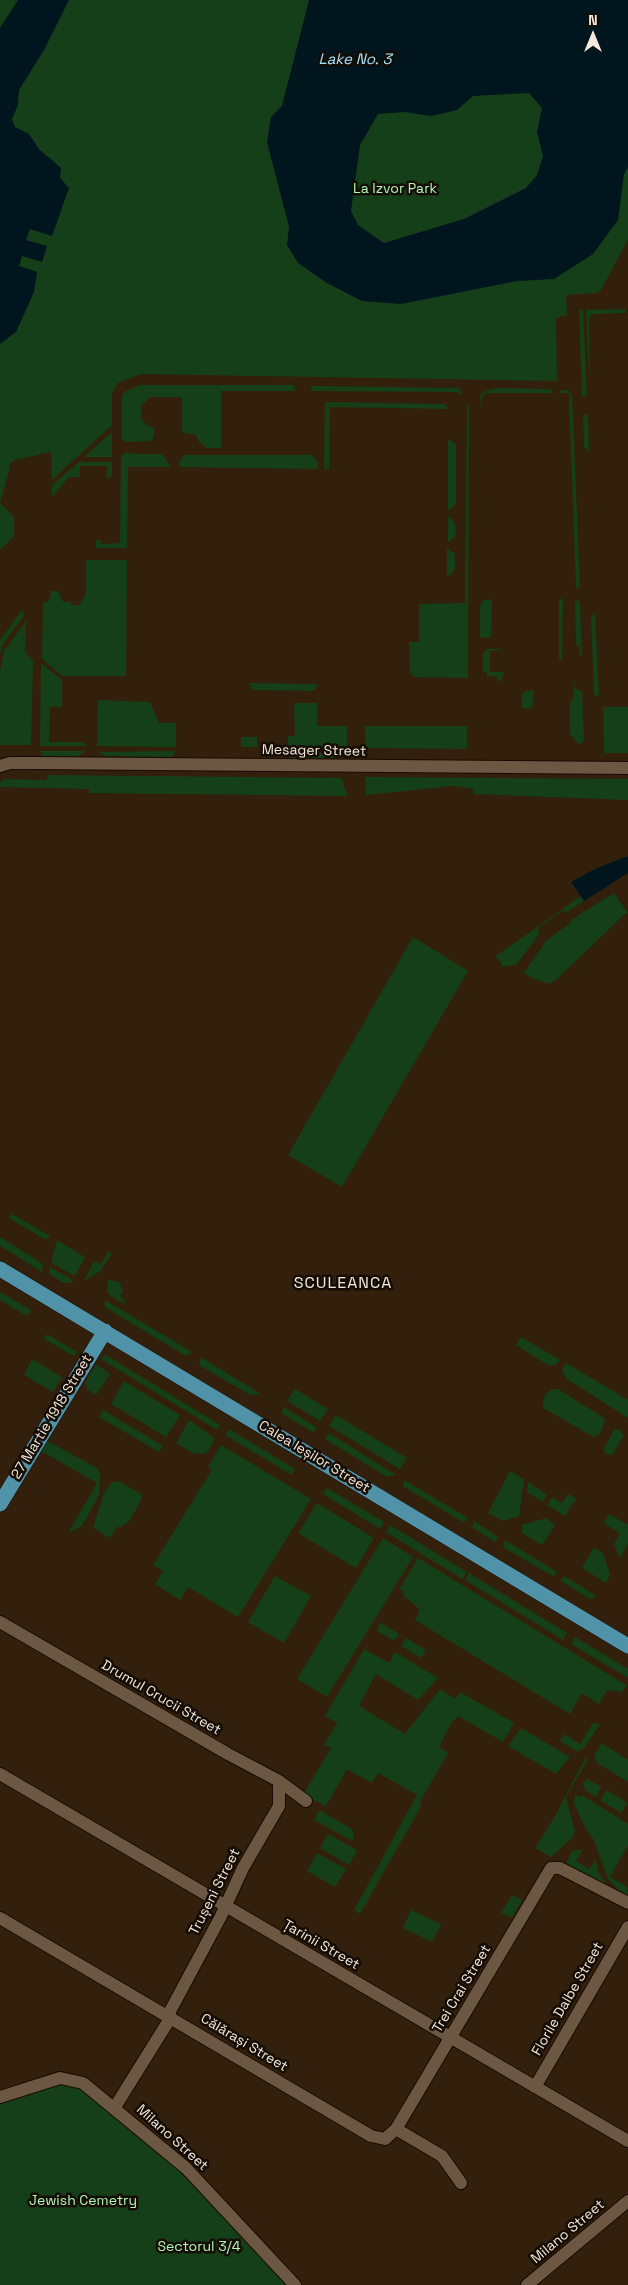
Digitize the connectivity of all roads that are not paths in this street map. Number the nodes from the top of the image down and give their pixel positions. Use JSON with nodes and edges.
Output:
{"nodes":[{"id":1,"x":0,"y":766,"type":"edge"},
{"id":2,"x":628,"y":768,"type":"edge"},
{"id":3,"x":0,"y":1269,"type":"edge"},
{"id":4,"x":105,"y":1331,"type":"junction"},
{"id":5,"x":0,"y":1504,"type":"edge"},
{"id":6,"x":0,"y":1622,"type":"edge"},
{"id":7,"x":628,"y":1646,"type":"edge"},
{"id":8,"x":0,"y":1774,"type":"edge"},
{"id":9,"x":278,"y":1781,"type":"junction"},
{"id":10,"x":306,"y":1801,"type":"dead end"},
{"id":11,"x":628,"y":1903,"type":"edge"},
{"id":12,"x":226,"y":1907,"type":"junction"},
{"id":13,"x":0,"y":1918,"type":"edge"},
{"id":14,"x":628,"y":1927,"type":"edge"},
{"id":15,"x":169,"y":2016,"type":"junction"},
{"id":16,"x":452,"y":2038,"type":"junction"},
{"id":17,"x":535,"y":2087,"type":"junction"},
{"id":18,"x":0,"y":2097,"type":"edge"},
{"id":19,"x":115,"y":2107,"type":"junction"},
{"id":20,"x":396,"y":2129,"type":"junction"},
{"id":21,"x":628,"y":2141,"type":"edge"},
{"id":22,"x":461,"y":2183,"type":"dead end"},
{"id":23,"x":628,"y":2201,"type":"edge"},
{"id":24,"x":295,"y":2285,"type":"edge"},
{"id":25,"x":527,"y":2285,"type":"edge"}],
"edges":[{"from":1,"to":2,"type":"street","name":"Mesager Street"},
{"from":3,"to":4,"type":"main road","name":"Calea Ieșilor Street"},
{"from":4,"to":5,"type":"main road","name":"27 Martie 1918 Street"},
{"from":4,"to":7,"type":"main road","name":"Calea Ieșilor Street"},
{"from":6,"to":9,"type":"street","name":"Drumul Crucii Street"},
{"from":8,"to":12,"type":"street","name":"Țarinii Street"},
{"from":9,"to":10,"type":"street","name":"Drumul Crucii Street"},
{"from":9,"to":12,"type":"street","name":"Trușeni Street"},
{"from":11,"to":16,"type":"street","name":"Trei Crai Street"},
{"from":12,"to":15,"type":"street","name":"Trușeni Street"},
{"from":12,"to":16,"type":"street","name":"Țarinii Street"},
{"from":13,"to":15,"type":"street","name":"Călărași Street"},
{"from":14,"to":17,"type":"street","name":"Florile Dalbe Street"},
{"from":15,"to":19,"type":"street","name":"Trușeni Street"},
{"from":15,"to":20,"type":"street","name":"Călărași Street"},
{"from":16,"to":17,"type":"street","name":"Țarinii Street"},
{"from":16,"to":20,"type":"street","name":"Trei Crai Street"},
{"from":17,"to":21,"type":"street","name":"Țarinii Street"},
{"from":18,"to":19,"type":"street","name":"Milano Street"},
{"from":19,"to":24,"type":"street","name":"Milano Street"},
{"from":20,"to":22,"type":"street"},
{"from":23,"to":25,"type":"street","name":"Milano Street"}]}
